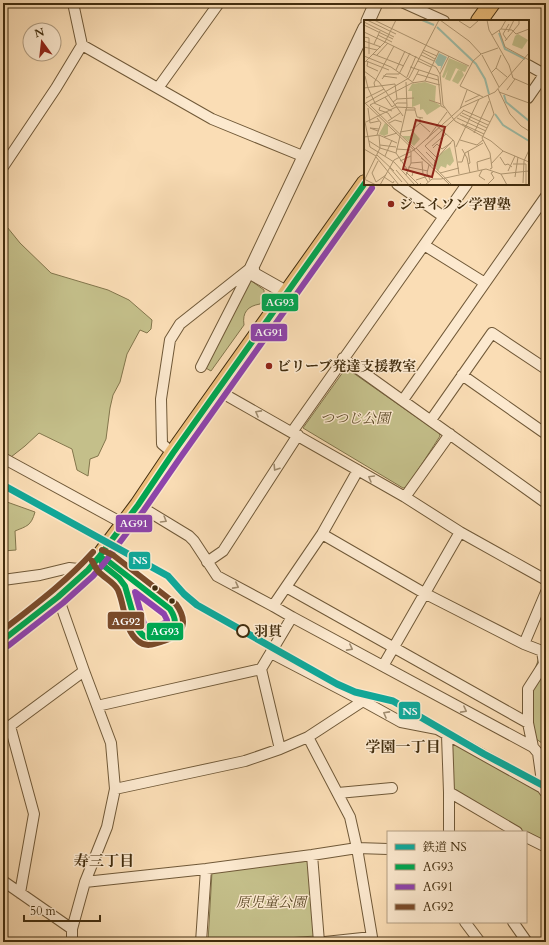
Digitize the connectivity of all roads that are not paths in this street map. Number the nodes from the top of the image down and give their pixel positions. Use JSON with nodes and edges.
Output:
{"nodes":[{"id":1,"x":73,"y":3,"type":"edge"},
{"id":2,"x":219,"y":3,"type":"edge"},
{"id":3,"x":376,"y":3,"type":"edge"},
{"id":4,"x":404,"y":3,"type":"edge"},
{"id":5,"x":492,"y":3,"type":"edge"},
{"id":6,"x":368,"y":20,"type":"edge"},
{"id":7,"x":442,"y":20,"type":"edge"},
{"id":8,"x":480,"y":20,"type":"edge"},
{"id":9,"x":364,"y":30,"type":"edge"},
{"id":10,"x":82,"y":45,"type":"junction"},
{"id":11,"x":529,"y":65,"type":"edge"},
{"id":12,"x":546,"y":73,"type":"edge"},
{"id":13,"x":158,"y":88,"type":"junction"},
{"id":14,"x":529,"y":97,"type":"edge"},
{"id":15,"x":305,"y":157,"type":"junction"},
{"id":16,"x":3,"y":167,"type":"edge"},
{"id":17,"x":364,"y":184,"type":"edge"},
{"id":18,"x":398,"y":185,"type":"edge"},
{"id":19,"x":466,"y":185,"type":"edge"},
{"id":20,"x":546,"y":196,"type":"edge"},
{"id":21,"x":444,"y":217,"type":"junction"},
{"id":22,"x":424,"y":245,"type":"junction"},
{"id":23,"x":252,"y":267,"type":"junction"},
{"id":24,"x":485,"y":283,"type":"junction"},
{"id":25,"x":287,"y":293,"type":"junction"},
{"id":26,"x":344,"y":358,"type":"junction"},
{"id":27,"x":201,"y":367,"type":"dead end"},
{"id":28,"x":546,"y":369,"type":"edge"},
{"id":29,"x":462,"y":375,"type":"junction"},
{"id":30,"x":217,"y":390,"type":"junction"},
{"id":31,"x":402,"y":400,"type":"junction"},
{"id":32,"x":431,"y":420,"type":"junction"},
{"id":33,"x":295,"y":434,"type":"junction"},
{"id":34,"x":450,"y":434,"type":"junction"},
{"id":35,"x":546,"y":434,"type":"edge"},
{"id":36,"x":173,"y":452,"type":"junction"},
{"id":37,"x":3,"y":458,"type":"edge"},
{"id":38,"x":358,"y":470,"type":"junction"},
{"id":39,"x":405,"y":497,"type":"junction"},
{"id":40,"x":546,"y":503,"type":"edge"},
{"id":41,"x":138,"y":505,"type":"junction"},
{"id":42,"x":124,"y":524,"type":"junction"},
{"id":43,"x":460,"y":532,"type":"junction"},
{"id":44,"x":322,"y":534,"type":"junction"},
{"id":45,"x":98,"y":557,"type":"junction"},
{"id":46,"x":207,"y":562,"type":"junction"},
{"id":47,"x":88,"y":570,"type":"junction"},
{"id":48,"x":3,"y":580,"type":"edge"},
{"id":49,"x":546,"y":580,"type":"edge"},
{"id":50,"x":286,"y":587,"type":"junction"},
{"id":51,"x":546,"y":592,"type":"edge"},
{"id":52,"x":424,"y":593,"type":"junction"},
{"id":53,"x":58,"y":597,"type":"junction"},
{"id":54,"x":154,"y":598,"type":"junction"},
{"id":55,"x":130,"y":605,"type":"junction"},
{"id":56,"x":273,"y":606,"type":"junction"},
{"id":57,"x":292,"y":617,"type":"junction"},
{"id":58,"x":3,"y":640,"type":"edge"},
{"id":59,"x":524,"y":644,"type":"junction"},
{"id":60,"x":394,"y":648,"type":"junction"},
{"id":61,"x":271,"y":653,"type":"junction"},
{"id":62,"x":383,"y":666,"type":"junction"},
{"id":63,"x":261,"y":669,"type":"junction"},
{"id":64,"x":84,"y":671,"type":"junction"},
{"id":65,"x":363,"y":701,"type":"junction"},
{"id":66,"x":97,"y":706,"type":"junction"},
{"id":67,"x":528,"y":723,"type":"junction"},
{"id":68,"x":6,"y":728,"type":"edge"},
{"id":69,"x":447,"y":735,"type":"junction"},
{"id":70,"x":308,"y":737,"type":"junction"},
{"id":71,"x":280,"y":749,"type":"junction"},
{"id":72,"x":539,"y":753,"type":"edge"},
{"id":73,"x":392,"y":788,"type":"dead end"},
{"id":74,"x":115,"y":789,"type":"junction"},
{"id":75,"x":545,"y":791,"type":"edge"},
{"id":76,"x":449,"y":792,"type":"junction"},
{"id":77,"x":338,"y":793,"type":"junction"},
{"id":78,"x":507,"y":830,"type":"edge"},
{"id":79,"x":449,"y":831,"type":"edge"},
{"id":80,"x":527,"y":837,"type":"edge"},
{"id":81,"x":546,"y":847,"type":"edge"},
{"id":82,"x":357,"y":848,"type":"junction"},
{"id":83,"x":387,"y":849,"type":"edge"},
{"id":84,"x":312,"y":855,"type":"junction"},
{"id":85,"x":206,"y":869,"type":"junction"},
{"id":86,"x":3,"y":881,"type":"edge"},
{"id":87,"x":85,"y":882,"type":"junction"},
{"id":88,"x":20,"y":893,"type":"junction"},
{"id":89,"x":466,"y":923,"type":"edge"},
{"id":90,"x":514,"y":923,"type":"edge"},
{"id":91,"x":72,"y":930,"type":"junction"},
{"id":92,"x":374,"y":940,"type":"edge"},
{"id":93,"x":72,"y":942,"type":"edge"},
{"id":94,"x":202,"y":942,"type":"edge"},
{"id":95,"x":319,"y":942,"type":"edge"},
{"id":96,"x":325,"y":942,"type":"edge"},
{"id":97,"x":480,"y":942,"type":"edge"},
{"id":98,"x":527,"y":942,"type":"edge"}],
"edges":[{"from":1,"to":10,"type":"street"},
{"from":2,"to":13,"type":"street"},
{"from":3,"to":6,"type":"street"},
{"from":4,"to":7,"type":"street"},
{"from":5,"to":8,"type":"main road"},
{"from":9,"to":15,"type":"street"},
{"from":10,"to":13,"type":"street"},
{"from":10,"to":16,"type":"street"},
{"from":11,"to":12,"type":"street"},
{"from":12,"to":14,"type":"street"},
{"from":13,"to":15,"type":"street"},
{"from":15,"to":23,"type":"street"},
{"from":17,"to":25,"type":"main road"},
{"from":18,"to":21,"type":"street"},
{"from":19,"to":21,"type":"street"},
{"from":20,"to":24,"type":"street"},
{"from":21,"to":22,"type":"street"},
{"from":22,"to":24,"type":"street"},
{"from":22,"to":26,"type":"street"},
{"from":23,"to":25,"type":"street"},
{"from":23,"to":27,"type":"street"},
{"from":23,"to":36,"type":"street"},
{"from":24,"to":31,"type":"street"},
{"from":25,"to":30,"type":"main road"},
{"from":26,"to":31,"type":"street"},
{"from":26,"to":33,"type":"street"},
{"from":28,"to":29,"type":"street"},
{"from":29,"to":32,"type":"street"},
{"from":29,"to":35,"type":"street"},
{"from":33,"to":30,"type":"street","one_way":true},
{"from":30,"to":36,"type":"main road"},
{"from":31,"to":32,"type":"street"},
{"from":32,"to":34,"type":"street"},
{"from":33,"to":38,"type":"street"},
{"from":33,"to":46,"type":"street","one_way":true},
{"from":34,"to":39,"type":"street"},
{"from":34,"to":40,"type":"street"},
{"from":36,"to":41,"type":"main road"},
{"from":37,"to":42,"type":"street"},
{"from":39,"to":38,"type":"street","one_way":true},
{"from":38,"to":44,"type":"street"},
{"from":39,"to":43,"type":"street"},
{"from":41,"to":42,"type":"main road"},
{"from":41,"to":46,"type":"street","one_way":true},
{"from":42,"to":45,"type":"main road"},
{"from":43,"to":49,"type":"street"},
{"from":43,"to":52,"type":"street"},
{"from":44,"to":50,"type":"street"},
{"from":44,"to":52,"type":"street"},
{"from":45,"to":47,"type":"main road"},
{"from":45,"to":54,"type":"street"},
{"from":45,"to":55,"type":"street"},
{"from":46,"to":56,"type":"street","one_way":true},
{"from":47,"to":48,"type":"street"},
{"from":47,"to":53,"type":"main road"},
{"from":50,"to":56,"type":"street"},
{"from":50,"to":60,"type":"street"},
{"from":51,"to":59,"type":"street"},
{"from":52,"to":59,"type":"street"},
{"from":52,"to":60,"type":"street"},
{"from":53,"to":58,"type":"main road"},
{"from":53,"to":64,"type":"street"},
{"from":54,"to":55,"type":"street"},
{"from":54,"to":55,"type":"street"},
{"from":56,"to":57,"type":"street"},
{"from":57,"to":61,"type":"street"},
{"from":57,"to":62,"type":"street","one_way":true},
{"from":59,"to":67,"type":"street"},
{"from":60,"to":62,"type":"street"},
{"from":60,"to":67,"type":"street"},
{"from":61,"to":63,"type":"street"},
{"from":61,"to":65,"type":"street"},
{"from":62,"to":72,"type":"street","one_way":true},
{"from":63,"to":66,"type":"street"},
{"from":63,"to":71,"type":"street"},
{"from":64,"to":66,"type":"street"},
{"from":64,"to":68,"type":"street"},
{"from":69,"to":65,"type":"street","one_way":true},
{"from":65,"to":70,"type":"street"},
{"from":66,"to":74,"type":"street"},
{"from":67,"to":72,"type":"street"},
{"from":68,"to":88,"type":"street"},
{"from":69,"to":75,"type":"street"},
{"from":69,"to":76,"type":"street"},
{"from":70,"to":71,"type":"street"},
{"from":70,"to":77,"type":"street"},
{"from":71,"to":74,"type":"street"},
{"from":72,"to":75,"type":"street"},
{"from":73,"to":77,"type":"street"},
{"from":74,"to":87,"type":"street"},
{"from":76,"to":78,"type":"street"},
{"from":76,"to":79,"type":"street"},
{"from":77,"to":82,"type":"street"},
{"from":80,"to":81,"type":"street"},
{"from":82,"to":83,"type":"street"},
{"from":82,"to":84,"type":"street"},
{"from":82,"to":92,"type":"street"},
{"from":84,"to":85,"type":"street"},
{"from":84,"to":95,"type":"street"},
{"from":85,"to":87,"type":"street"},
{"from":85,"to":94,"type":"street"},
{"from":86,"to":88,"type":"street"},
{"from":87,"to":91,"type":"street"},
{"from":88,"to":91,"type":"street"},
{"from":89,"to":97,"type":"street"},
{"from":90,"to":98,"type":"street"},
{"from":91,"to":93,"type":"street"},
{"from":92,"to":96,"type":"street"}]}
